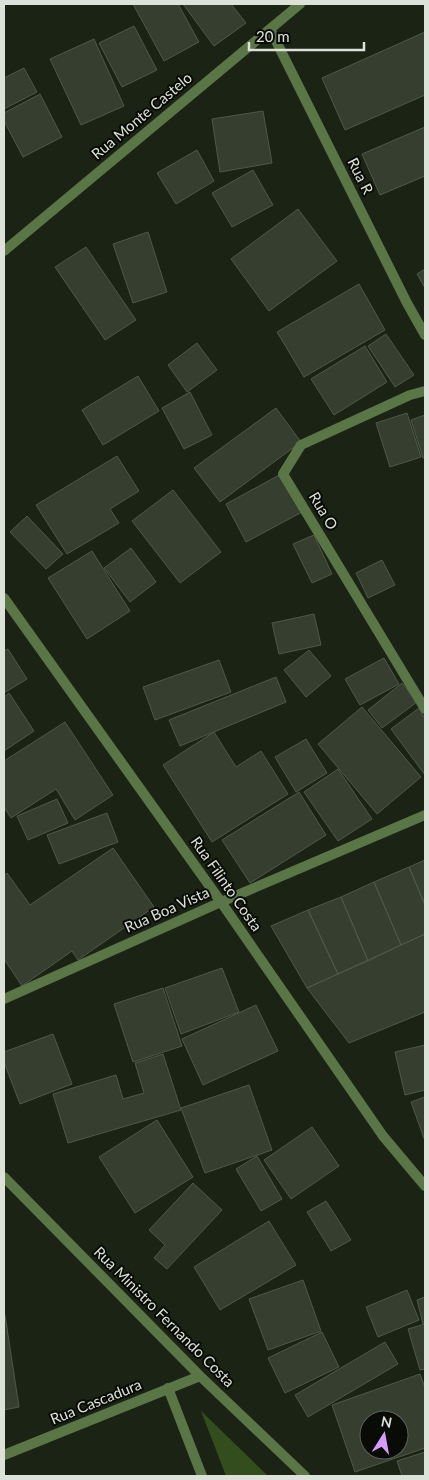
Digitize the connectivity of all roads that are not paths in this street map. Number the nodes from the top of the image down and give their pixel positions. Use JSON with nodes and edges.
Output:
{"nodes":[{"id":1,"x":300,"y":4,"type":"edge"},
{"id":2,"x":270,"y":29,"type":"junction"},
{"id":3,"x":4,"y":251,"type":"edge"},
{"id":4,"x":425,"y":335,"type":"edge"},
{"id":5,"x":425,"y":391,"type":"edge"},
{"id":6,"x":4,"y":598,"type":"edge"},
{"id":7,"x":425,"y":709,"type":"edge"},
{"id":8,"x":425,"y":815,"type":"edge"},
{"id":9,"x":221,"y":902,"type":"junction"},
{"id":10,"x":4,"y":999,"type":"edge"},
{"id":11,"x":4,"y":1177,"type":"edge"},
{"id":12,"x":425,"y":1186,"type":"edge"},
{"id":13,"x":200,"y":1376,"type":"junction"},
{"id":14,"x":168,"y":1388,"type":"junction"},
{"id":15,"x":4,"y":1456,"type":"edge"},
{"id":16,"x":202,"y":1476,"type":"edge"},
{"id":17,"x":304,"y":1476,"type":"edge"}],
"edges":[{"from":1,"to":2,"type":"street","name":"Rua Monte Castelo"},
{"from":2,"to":3,"type":"street","name":"Rua Monte Castelo"},
{"from":2,"to":4,"type":"street","name":"Rua R"},
{"from":5,"to":7,"type":"street","name":"Rua O"},
{"from":6,"to":9,"type":"street","name":"Rua Filinto Costa"},
{"from":8,"to":9,"type":"street","name":"Rua Boa Vista"},
{"from":9,"to":10,"type":"street","name":"Rua Boa Vista"},
{"from":9,"to":12,"type":"street","name":"Rua Filinto Costa"},
{"from":11,"to":13,"type":"street","name":"Rua Ministro Fernando Costa"},
{"from":13,"to":14,"type":"street","name":"Rua Cascadura"},
{"from":13,"to":17,"type":"street","name":"Rua Ministro Fernando Costa"},
{"from":14,"to":15,"type":"street","name":"Rua Cascadura"},
{"from":14,"to":16,"type":"street"}]}
